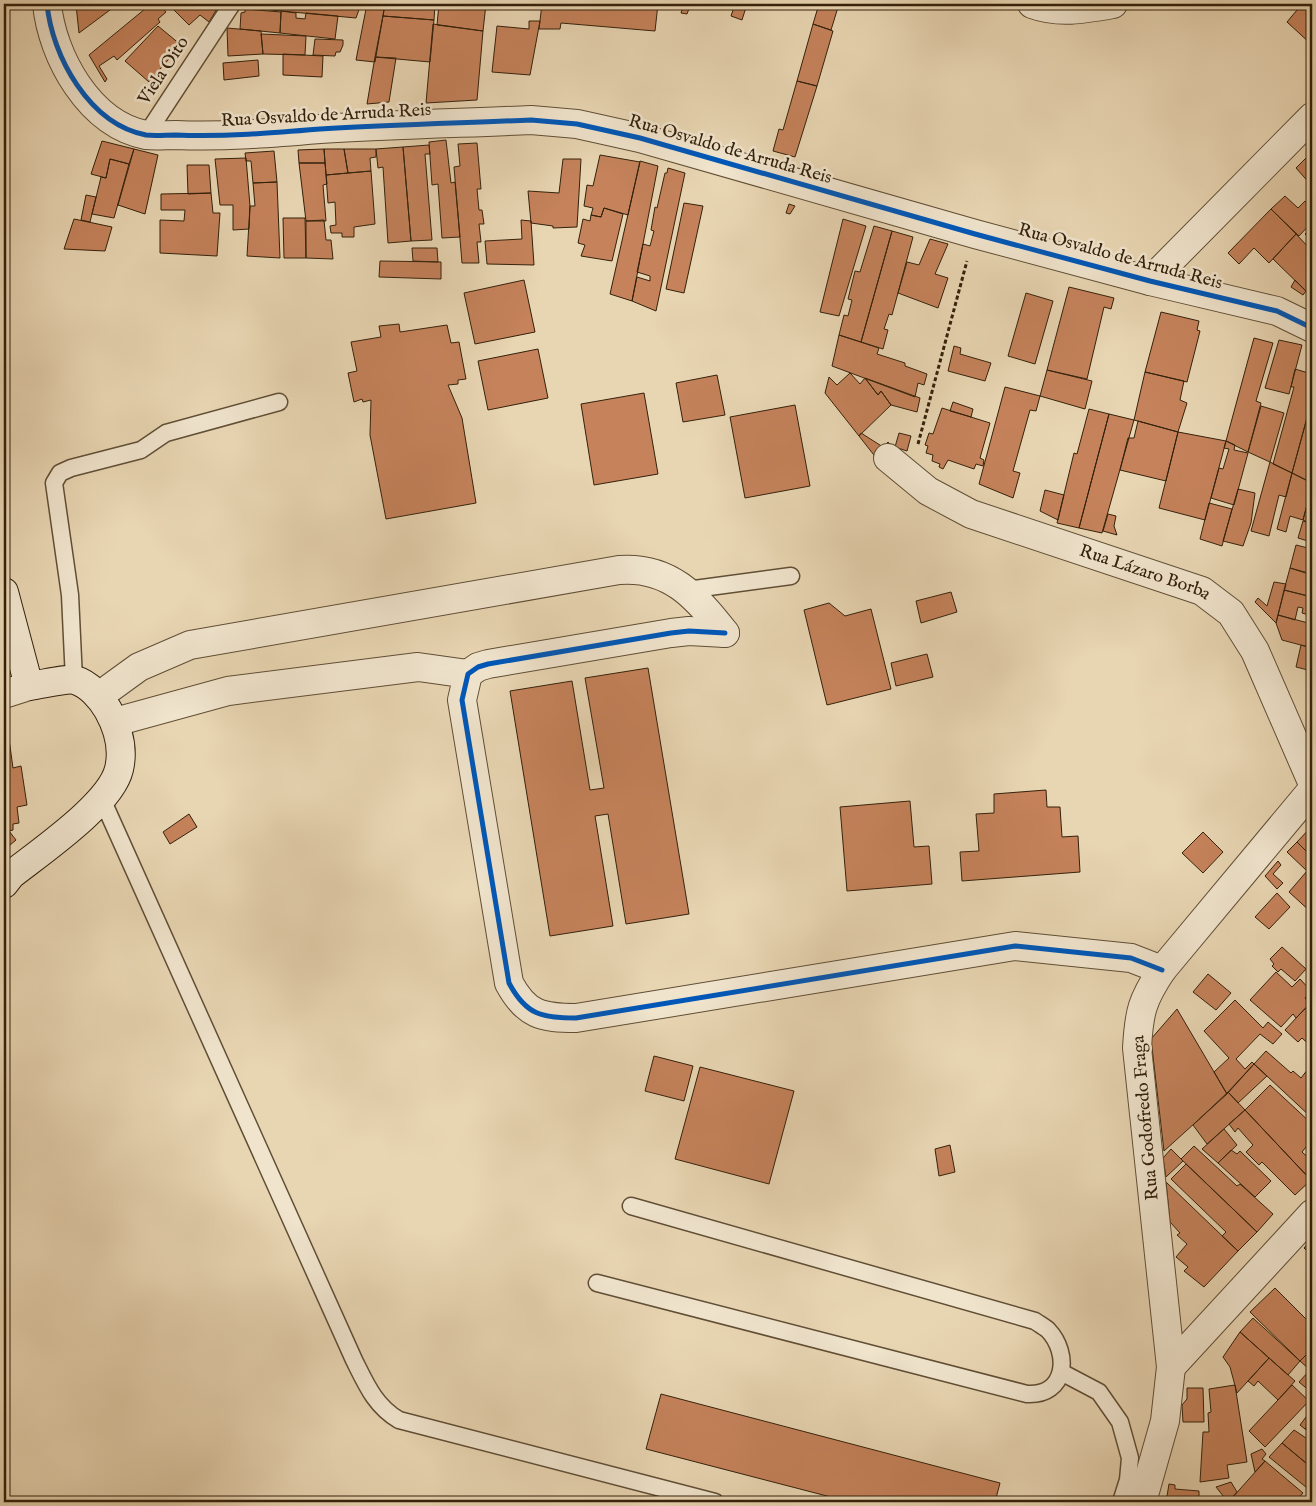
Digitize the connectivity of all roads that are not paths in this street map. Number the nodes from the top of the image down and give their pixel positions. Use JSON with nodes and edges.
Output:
{"nodes":[{"id":1,"x":47,"y":4,"type":"edge"},
{"id":2,"x":232,"y":4,"type":"edge"},
{"id":3,"x":1032,"y":4,"type":"edge"},
{"id":4,"x":1113,"y":4,"type":"edge"},
{"id":5,"x":1312,"y":116,"type":"edge"},
{"id":6,"x":146,"y":135,"type":"junction"},
{"id":7,"x":1150,"y":281,"type":"junction"},
{"id":8,"x":1312,"y":328,"type":"edge"},
{"id":9,"x":279,"y":402,"type":"dead end"},
{"id":10,"x":888,"y":458,"type":"dead end"},
{"id":11,"x":791,"y":576,"type":"dead end"},
{"id":12,"x":687,"y":590,"type":"junction"},
{"id":13,"x":4,"y":592,"type":"edge"},
{"id":14,"x":468,"y":674,"type":"junction"},
{"id":15,"x":74,"y":680,"type":"junction"},
{"id":16,"x":29,"y":686,"type":"junction"},
{"id":17,"x":4,"y":694,"type":"edge"},
{"id":18,"x":99,"y":696,"type":"junction"},
{"id":19,"x":115,"y":722,"type":"junction"},
{"id":20,"x":1312,"y":782,"type":"edge"},
{"id":21,"x":1312,"y":790,"type":"edge"},
{"id":22,"x":102,"y":799,"type":"junction"},
{"id":23,"x":4,"y":884,"type":"edge"},
{"id":24,"x":1162,"y":970,"type":"junction"},
{"id":25,"x":631,"y":1206,"type":"dead end"},
{"id":26,"x":1312,"y":1214,"type":"edge"},
{"id":27,"x":597,"y":1283,"type":"dead end"},
{"id":28,"x":1171,"y":1367,"type":"junction"},
{"id":29,"x":1061,"y":1372,"type":"junction"},
{"id":30,"x":715,"y":1502,"type":"edge"},
{"id":31,"x":1121,"y":1502,"type":"edge"},
{"id":32,"x":1142,"y":1502,"type":"edge"}],
"edges":[{"from":1,"to":6,"type":"street","name":"Rua Osvaldo de Arruda Reis"},
{"from":2,"to":6,"type":"lane","name":"Viela Oito"},
{"from":3,"to":4,"type":"street"},
{"from":5,"to":7,"type":"street"},
{"from":6,"to":7,"type":"street","name":"Rua Osvaldo de Arruda Reis"},
{"from":7,"to":8,"type":"street","name":"Rua Osvaldo de Arruda Reis"},
{"from":9,"to":15,"type":"lane"},
{"from":10,"to":20,"type":"street","name":"Rua Lázaro Borba"},
{"from":11,"to":12,"type":"lane"},
{"from":12,"to":14,"type":"street"},
{"from":12,"to":18,"type":"street"},
{"from":13,"to":16,"type":"street"},
{"from":14,"to":19,"type":"street"},
{"from":14,"to":24,"type":"street"},
{"from":15,"to":16,"type":"street"},
{"from":15,"to":18,"type":"street"},
{"from":16,"to":17,"type":"street"},
{"from":18,"to":19,"type":"street"},
{"from":19,"to":22,"type":"street"},
{"from":21,"to":24,"type":"street","name":"Rua Godofredo Fraga"},
{"from":22,"to":23,"type":"street"},
{"from":22,"to":30,"type":"lane"},
{"from":24,"to":28,"type":"street","name":"Rua Godofredo Fraga"},
{"from":25,"to":29,"type":"lane"},
{"from":26,"to":28,"type":"street"},
{"from":27,"to":29,"type":"lane"},
{"from":28,"to":32,"type":"street","name":"Rua Godofredo Fraga"},
{"from":29,"to":31,"type":"lane"}]}
